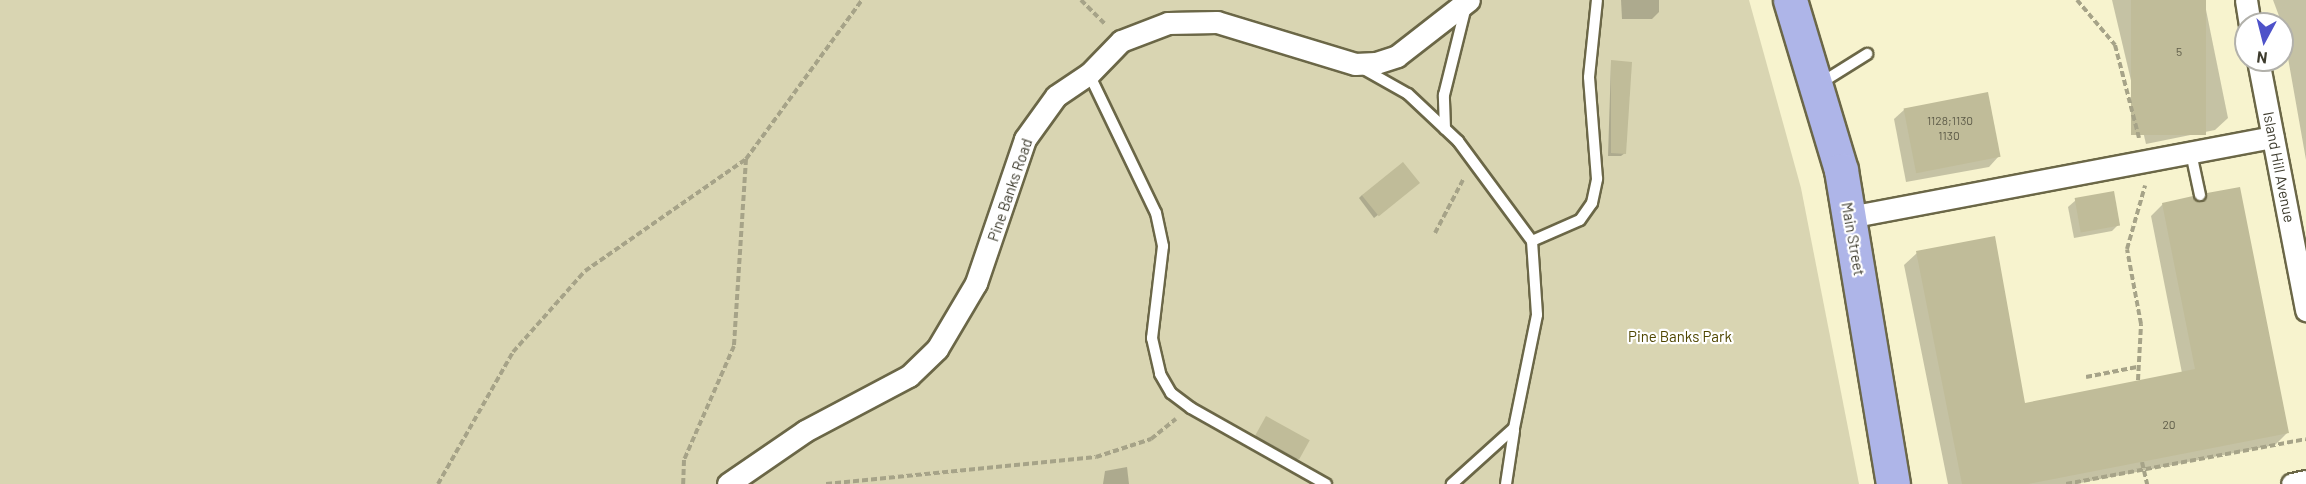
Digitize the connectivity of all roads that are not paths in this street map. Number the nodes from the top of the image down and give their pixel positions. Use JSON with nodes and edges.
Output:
{"nodes":[{"id":1,"x":1469,"y":0,"type":"edge"},
{"id":2,"x":1597,"y":0,"type":"edge"},
{"id":3,"x":1790,"y":0,"type":"edge"},
{"id":4,"x":1867,"y":54,"type":"dead end"},
{"id":5,"x":1355,"y":64,"type":"junction"},
{"id":6,"x":2260,"y":72,"type":"edge"},
{"id":7,"x":1089,"y":74,"type":"junction"},
{"id":8,"x":1819,"y":84,"type":"junction"},
{"id":9,"x":1445,"y":129,"type":"junction"},
{"id":10,"x":2273,"y":137,"type":"junction"},
{"id":11,"x":2191,"y":153,"type":"junction"},
{"id":12,"x":2199,"y":195,"type":"dead end"},
{"id":13,"x":1849,"y":217,"type":"junction"},
{"id":14,"x":1532,"y":241,"type":"junction"},
{"id":15,"x":2306,"y":310,"type":"edge"},
{"id":16,"x":1514,"y":428,"type":"junction"},
{"id":17,"x":2306,"y":481,"type":"edge"},
{"id":18,"x":728,"y":484,"type":"edge"},
{"id":19,"x":1326,"y":484,"type":"edge"},
{"id":20,"x":1452,"y":484,"type":"edge"},
{"id":21,"x":1506,"y":484,"type":"edge"},
{"id":22,"x":1893,"y":484,"type":"edge"},
{"id":23,"x":2292,"y":484,"type":"edge"}],
"edges":[{"from":1,"to":5,"type":"street","name":"Pine Banks Road"},
{"from":1,"to":9,"type":"lane"},
{"from":2,"to":14,"type":"lane"},
{"from":3,"to":8,"type":"main road","name":"Main Street"},
{"from":4,"to":8,"type":"lane"},
{"from":5,"to":7,"type":"street","name":"Pine Banks Road"},
{"from":5,"to":9,"type":"lane"},
{"from":6,"to":10,"type":"street","name":"Island Hill Avenue"},
{"from":7,"to":18,"type":"street","name":"Pine Banks Road"},
{"from":7,"to":19,"type":"lane"},
{"from":8,"to":13,"type":"main road","name":"Main Street"},
{"from":9,"to":14,"type":"lane"},
{"from":10,"to":11,"type":"street"},
{"from":10,"to":15,"type":"street","name":"Island Hill Avenue"},
{"from":11,"to":12,"type":"lane"},
{"from":11,"to":13,"type":"street"},
{"from":13,"to":22,"type":"main road","name":"Main Street"},
{"from":14,"to":16,"type":"lane"},
{"from":16,"to":20,"type":"lane"},
{"from":16,"to":21,"type":"lane"},
{"from":17,"to":23,"type":"street"}]}
